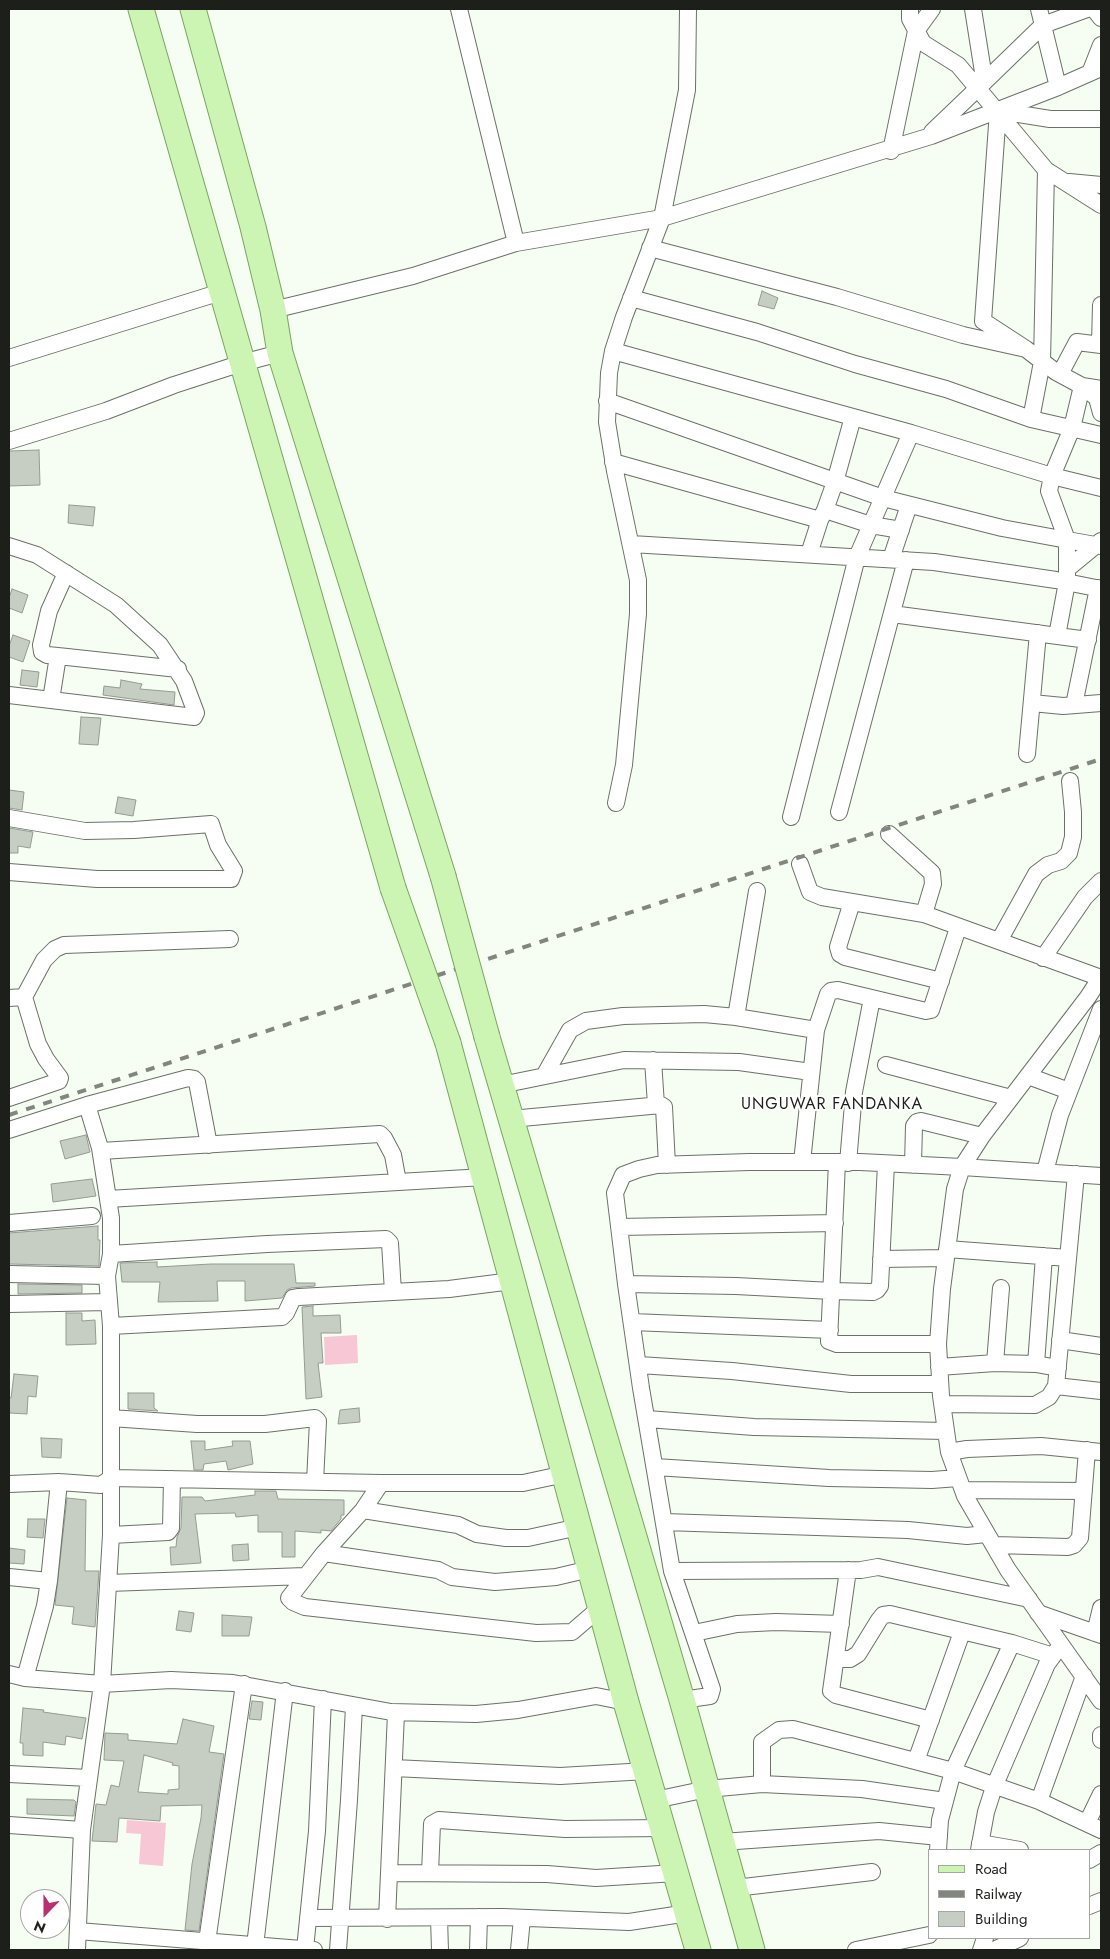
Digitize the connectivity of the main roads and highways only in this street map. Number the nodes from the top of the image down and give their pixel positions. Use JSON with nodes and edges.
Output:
{"nodes":[{"id":1,"x":141,"y":9,"type":"edge"},
{"id":2,"x":193,"y":9,"type":"edge"},
{"id":3,"x":698,"y":1950,"type":"edge"},
{"id":4,"x":752,"y":1950,"type":"edge"}],
"edges":[{"from":1,"to":3,"type":"main road","bridge":true},
{"from":2,"to":4,"type":"main road","bridge":true}]}
